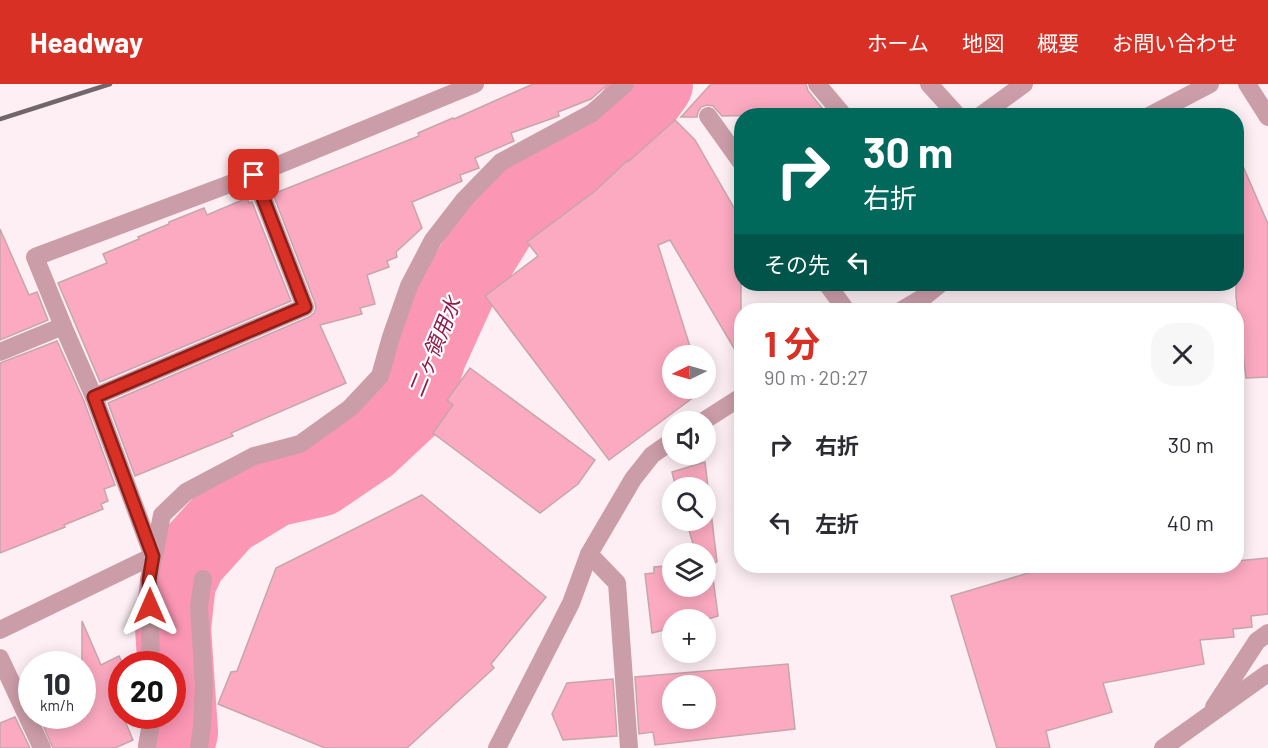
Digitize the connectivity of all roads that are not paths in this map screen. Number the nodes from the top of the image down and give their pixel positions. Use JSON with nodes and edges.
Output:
{"nodes":[{"id":1,"x":476,"y":84,"type":"edge"},
{"id":2,"x":625,"y":84,"type":"edge"},
{"id":3,"x":818,"y":84,"type":"edge"},
{"id":4,"x":929,"y":84,"type":"edge"},
{"id":5,"x":1024,"y":84,"type":"edge"},
{"id":6,"x":1210,"y":84,"type":"edge"},
{"id":7,"x":1247,"y":84,"type":"edge"},
{"id":8,"x":838,"y":108,"type":"edge"},
{"id":9,"x":951,"y":108,"type":"edge"},
{"id":10,"x":991,"y":108,"type":"edge"},
{"id":11,"x":1164,"y":108,"type":"edge"},
{"id":12,"x":708,"y":117,"type":"dead end"},
{"id":13,"x":1268,"y":117,"type":"edge"},
{"id":14,"x":734,"y":152,"type":"edge"},
{"id":15,"x":254,"y":175,"type":"junction"},
{"id":16,"x":931,"y":291,"type":"edge"},
{"id":17,"x":914,"y":303,"type":"edge"},
{"id":18,"x":63,"y":326,"type":"junction"},
{"id":19,"x":0,"y":352,"type":"edge"},
{"id":20,"x":94,"y":397,"type":"junction"},
{"id":21,"x":734,"y":401,"type":"edge"},
{"id":22,"x":716,"y":413,"type":"edge"},
{"id":23,"x":662,"y":448,"type":"edge"},
{"id":24,"x":589,"y":554,"type":"junction"},
{"id":25,"x":153,"y":556,"type":"junction"},
{"id":26,"x":203,"y":579,"type":"dead end"},
{"id":27,"x":0,"y":630,"type":"edge"},
{"id":28,"x":1268,"y":633,"type":"edge"},
{"id":29,"x":151,"y":651,"type":"edge"},
{"id":30,"x":0,"y":658,"type":"edge"},
{"id":31,"x":1268,"y":674,"type":"edge"},
{"id":32,"x":1208,"y":716,"type":"junction"},
{"id":33,"x":150,"y":729,"type":"edge"},
{"id":34,"x":42,"y":748,"type":"edge"},
{"id":35,"x":147,"y":748,"type":"edge"},
{"id":36,"x":199,"y":748,"type":"edge"},
{"id":37,"x":497,"y":748,"type":"edge"},
{"id":38,"x":629,"y":748,"type":"edge"},
{"id":39,"x":1163,"y":748,"type":"edge"}],
"edges":[{"from":1,"to":15,"type":"street"},
{"from":2,"to":25,"type":"street"},
{"from":3,"to":8,"type":"street"},
{"from":4,"to":9,"type":"street"},
{"from":5,"to":10,"type":"street"},
{"from":6,"to":11,"type":"street"},
{"from":7,"to":13,"type":"street"},
{"from":12,"to":14,"type":"street"},
{"from":15,"to":18,"type":"street"},
{"from":15,"to":20,"type":"street"},
{"from":16,"to":17,"type":"street"},
{"from":18,"to":19,"type":"street"},
{"from":18,"to":20,"type":"street"},
{"from":20,"to":25,"type":"street"},
{"from":21,"to":22,"type":"street"},
{"from":23,"to":24,"type":"street"},
{"from":24,"to":37,"type":"street"},
{"from":24,"to":38,"type":"street"},
{"from":25,"to":27,"type":"street"},
{"from":25,"to":29,"type":"street"},
{"from":26,"to":36,"type":"street"},
{"from":28,"to":32,"type":"street"},
{"from":30,"to":34,"type":"street"},
{"from":31,"to":32,"type":"street"},
{"from":32,"to":39,"type":"street"},
{"from":33,"to":35,"type":"street"}]}
